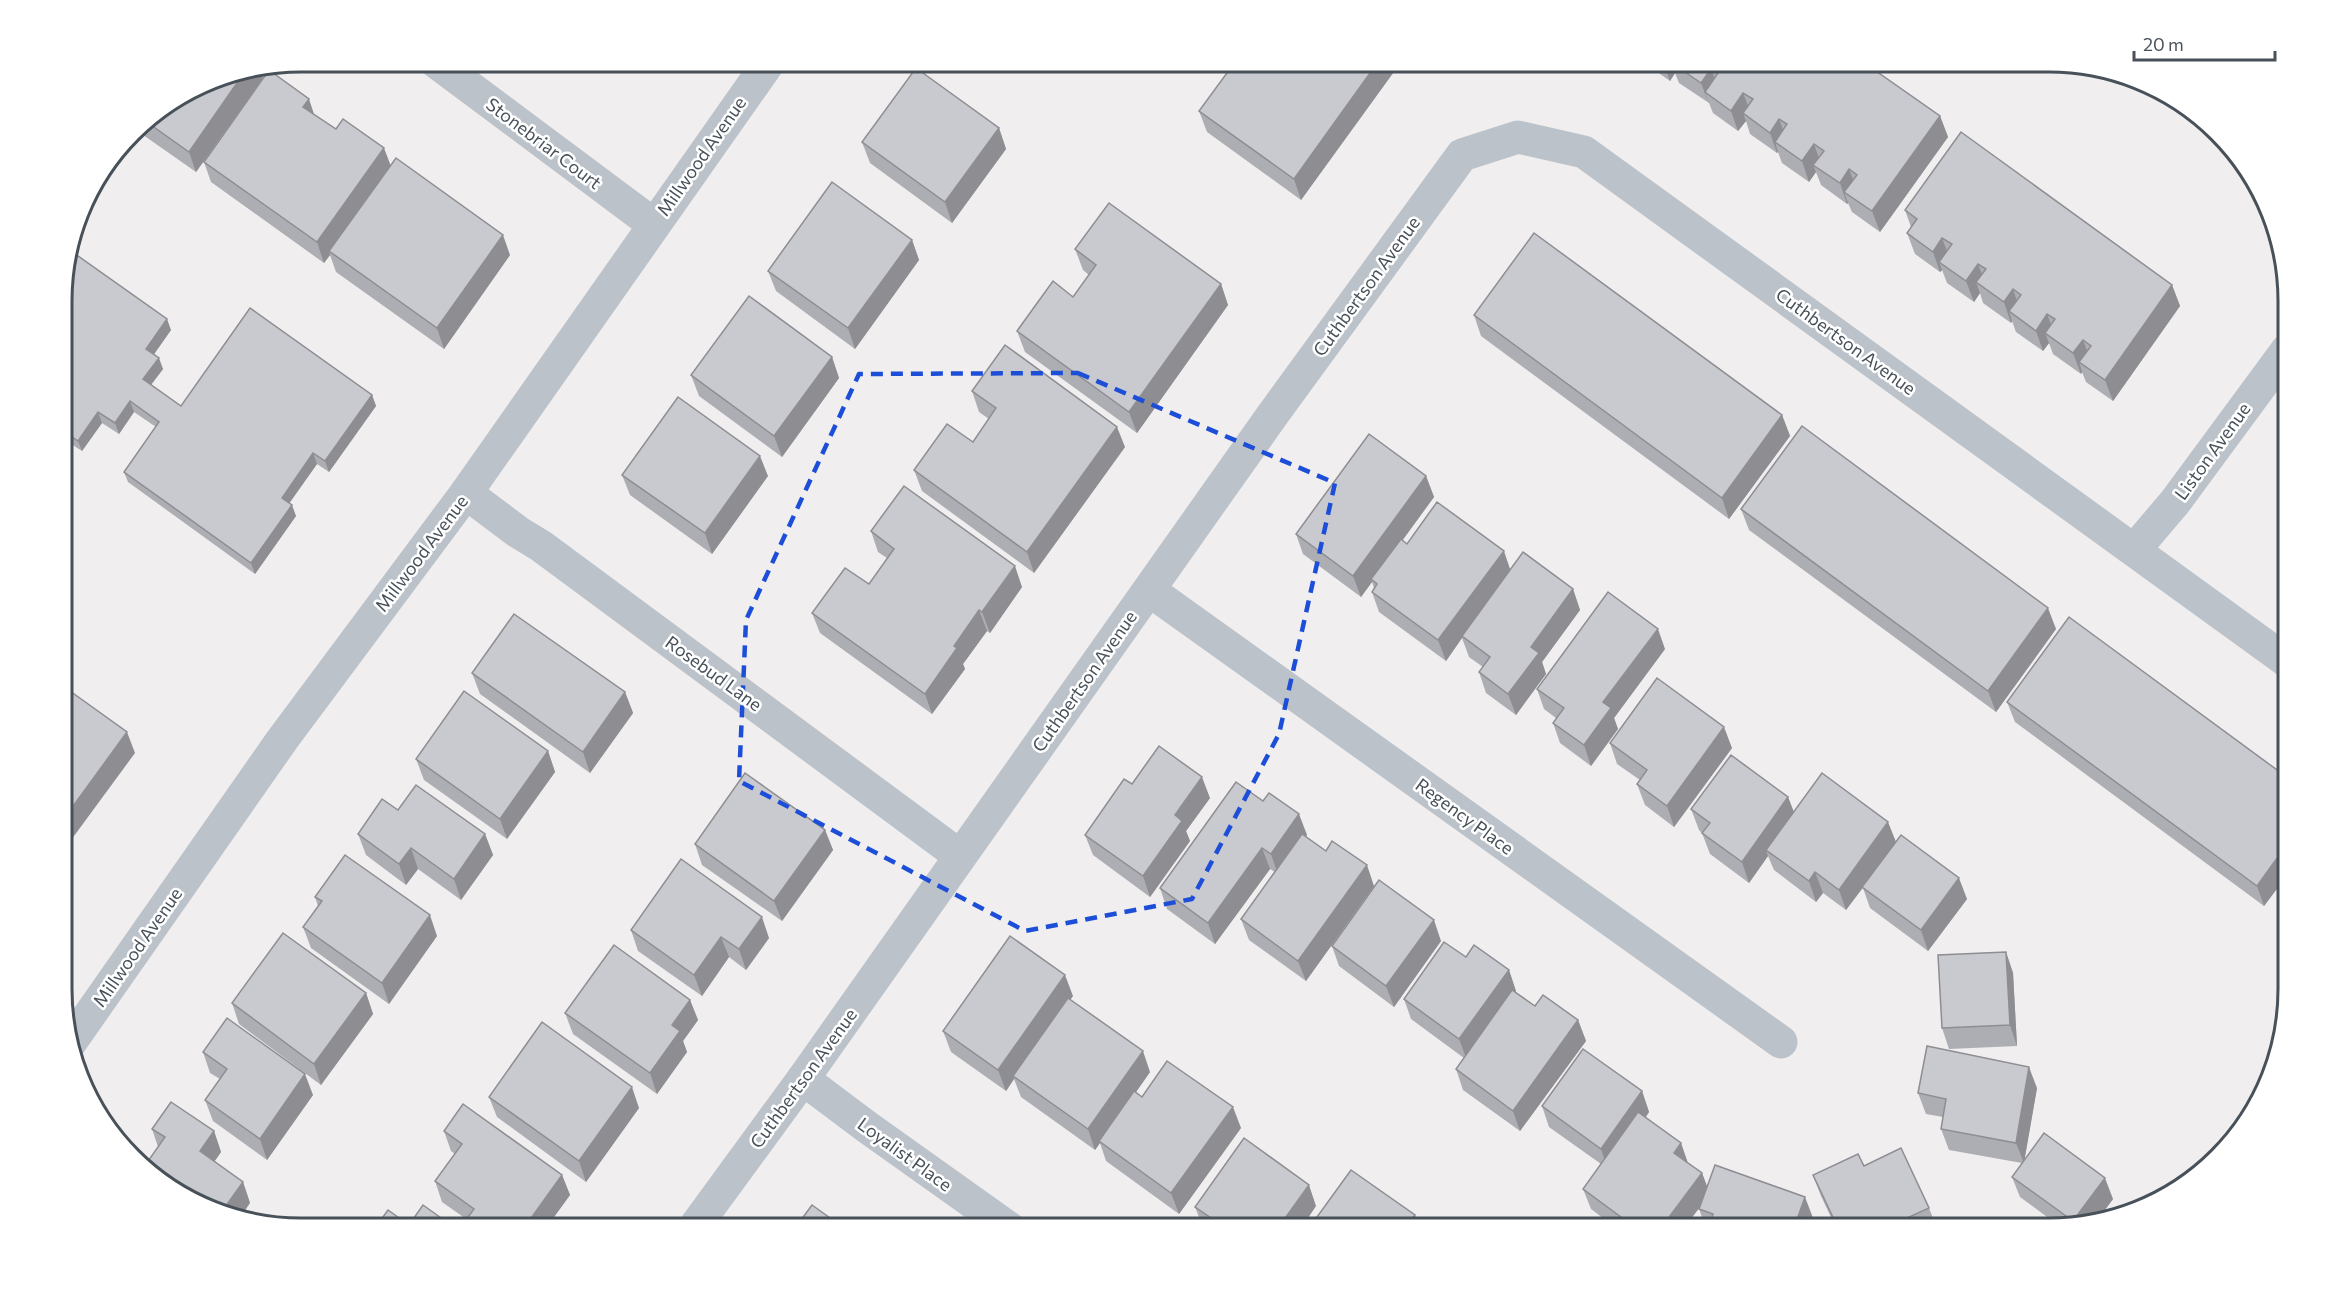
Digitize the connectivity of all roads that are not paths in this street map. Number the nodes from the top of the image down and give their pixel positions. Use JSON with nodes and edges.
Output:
{"nodes":[{"id":1,"x":449,"y":72,"type":"edge"},
{"id":2,"x":762,"y":72,"type":"edge"},
{"id":3,"x":653,"y":224,"type":"junction"},
{"id":4,"x":2278,"y":362,"type":"edge"},
{"id":5,"x":466,"y":493,"type":"junction"},
{"id":6,"x":2135,"y":549,"type":"junction"},
{"id":7,"x":1149,"y":590,"type":"junction"},
{"id":8,"x":2278,"y":655,"type":"edge"},
{"id":9,"x":960,"y":856,"type":"junction"},
{"id":10,"x":76,"y":1034,"type":"edge"},
{"id":11,"x":1781,"y":1042,"type":"dead end"},
{"id":12,"x":803,"y":1079,"type":"junction"},
{"id":13,"x":701,"y":1218,"type":"edge"},
{"id":14,"x":995,"y":1218,"type":"edge"}],
"edges":[{"from":1,"to":3,"type":"street","name":"Stonebriar Court"},
{"from":2,"to":3,"type":"street","name":"Millwood Avenue"},
{"from":3,"to":5,"type":"street","name":"Millwood Avenue"},
{"from":4,"to":6,"type":"street","name":"Liston Avenue"},
{"from":5,"to":9,"type":"street","name":"Rosebud Lane"},
{"from":5,"to":10,"type":"street","name":"Millwood Avenue"},
{"from":6,"to":7,"type":"street","name":"Cuthbertson Avenue"},
{"from":6,"to":8,"type":"street","name":"Cuthbertson Avenue"},
{"from":7,"to":9,"type":"street","name":"Cuthbertson Avenue"},
{"from":7,"to":11,"type":"street","name":"Regency Place"},
{"from":9,"to":12,"type":"street","name":"Cuthbertson Avenue"},
{"from":12,"to":13,"type":"street","name":"Cuthbertson Avenue"},
{"from":12,"to":14,"type":"street","name":"Loyalist Place"}]}
